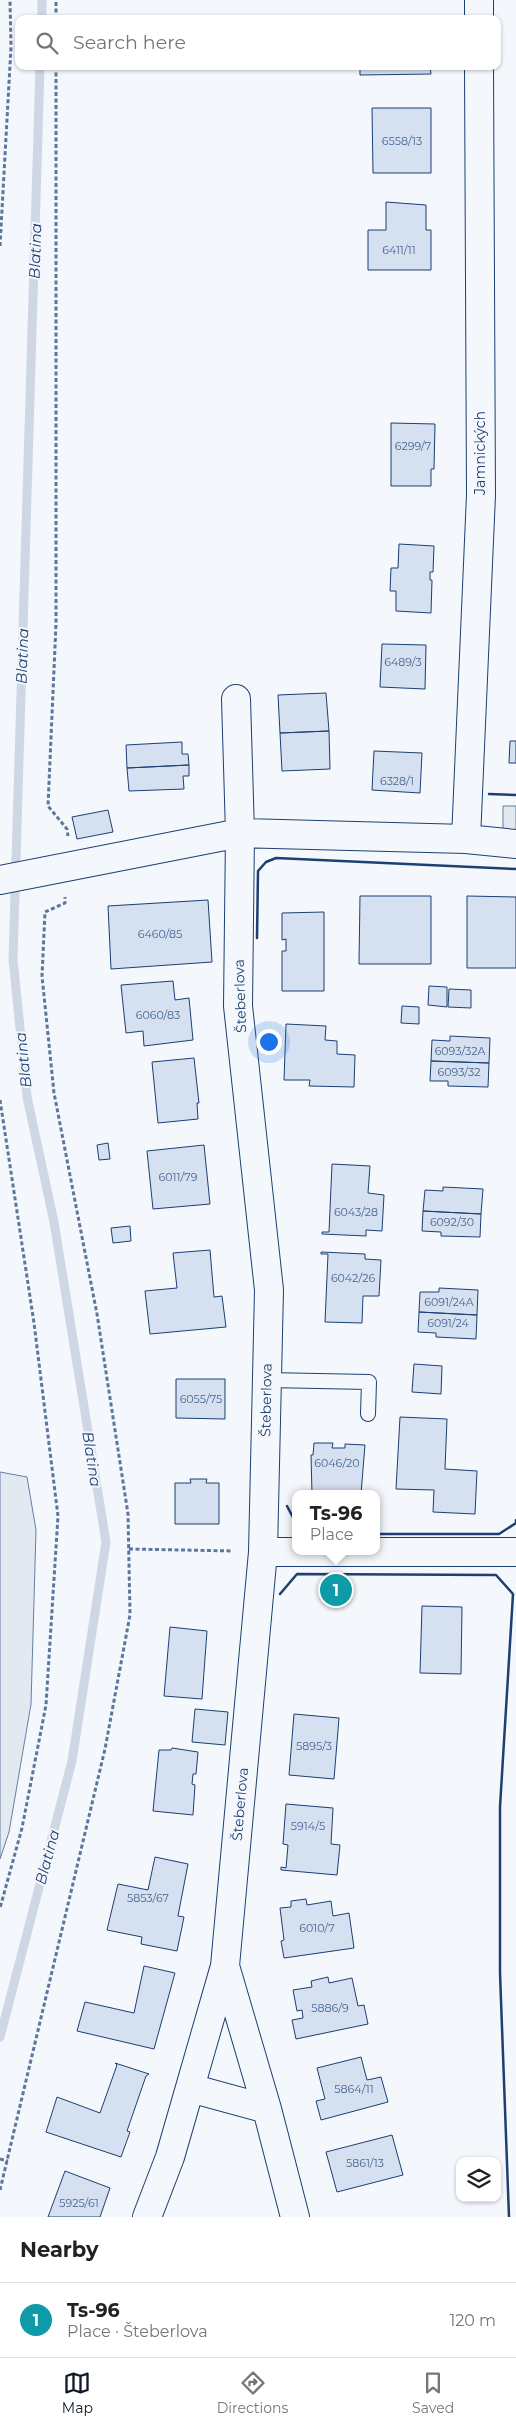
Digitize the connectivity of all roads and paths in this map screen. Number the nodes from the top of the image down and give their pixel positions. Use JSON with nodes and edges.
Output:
{"nodes":[{"id":1,"x":10,"y":0,"type":"edge"},
{"id":2,"x":56,"y":0,"type":"edge"},
{"id":3,"x":479,"y":0,"type":"edge"},
{"id":4,"x":56,"y":15,"type":"edge"},
{"id":5,"x":479,"y":15,"type":"edge"},
{"id":6,"x":56,"y":70,"type":"edge"},
{"id":7,"x":479,"y":70,"type":"edge"},
{"id":8,"x":0,"y":246,"type":"edge"},
{"id":9,"x":236,"y":698,"type":"dead end"},
{"id":10,"x":67,"y":829,"type":"dead end"},
{"id":11,"x":240,"y":833,"type":"junction"},
{"id":12,"x":466,"y":839,"type":"junction"},
{"id":13,"x":516,"y":844,"type":"edge"},
{"id":14,"x":0,"y":880,"type":"edge"},
{"id":15,"x":64,"y":903,"type":"dead end"},
{"id":16,"x":0,"y":1100,"type":"edge"},
{"id":17,"x":267,"y":1380,"type":"junction"},
{"id":18,"x":368,"y":1414,"type":"dead end"},
{"id":19,"x":129,"y":1549,"type":"junction"},
{"id":20,"x":263,"y":1552,"type":"junction"},
{"id":21,"x":292,"y":1552,"type":"edge"},
{"id":22,"x":380,"y":1552,"type":"edge"},
{"id":23,"x":516,"y":1552,"type":"edge"},
{"id":24,"x":0,"y":1908,"type":"edge"},
{"id":25,"x":225,"y":1966,"type":"junction"},
{"id":26,"x":190,"y":2088,"type":"junction"},
{"id":27,"x":267,"y":2109,"type":"junction"},
{"id":28,"x":0,"y":2159,"type":"edge"},
{"id":29,"x":8,"y":2162,"type":"junction"},
{"id":30,"x":0,"y":2190,"type":"edge"},
{"id":31,"x":147,"y":2217,"type":"edge"},
{"id":32,"x":294,"y":2217,"type":"edge"}],
"edges":[{"from":1,"to":8,"type":"path"},
{"from":2,"to":4,"type":"path"},
{"from":3,"to":5,"type":"street"},
{"from":6,"to":10,"type":"path"},
{"from":7,"to":12,"type":"street","name":"Jamnických"},
{"from":9,"to":11,"type":"street","name":"Šteberlova"},
{"from":11,"to":12,"type":"street"},
{"from":11,"to":14,"type":"street"},
{"from":11,"to":17,"type":"street","name":"Šteberlova"},
{"from":12,"to":13,"type":"street"},
{"from":15,"to":19,"type":"path"},
{"from":16,"to":24,"type":"path"},
{"from":17,"to":18,"type":"lane"},
{"from":17,"to":20,"type":"street","name":"Šteberlova"},
{"from":19,"to":20,"type":"path"},
{"from":19,"to":29,"type":"path"},
{"from":20,"to":21,"type":"street"},
{"from":20,"to":25,"type":"street","name":"Šteberlova"},
{"from":22,"to":23,"type":"street"},
{"from":25,"to":26,"type":"street","name":"Šteberlova"},
{"from":25,"to":27,"type":"street","name":"Šteberlova"},
{"from":26,"to":27,"type":"street"},
{"from":26,"to":31,"type":"street","name":"Šteberlova"},
{"from":27,"to":32,"type":"street","name":"Šteberlova"},
{"from":28,"to":29,"type":"path"},
{"from":29,"to":30,"type":"path"}]}
